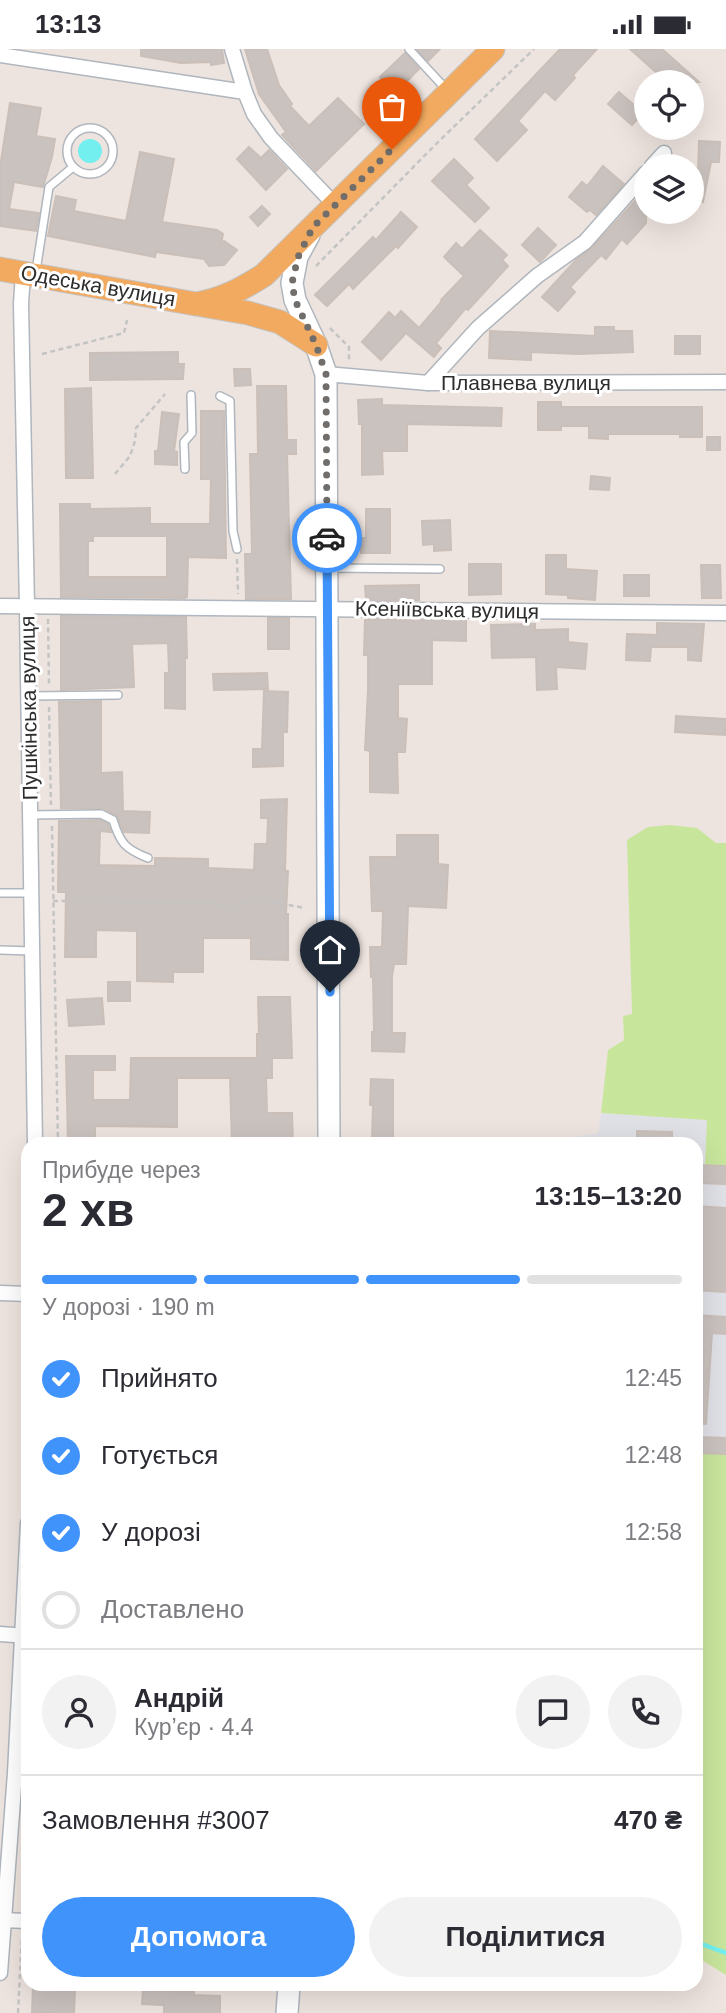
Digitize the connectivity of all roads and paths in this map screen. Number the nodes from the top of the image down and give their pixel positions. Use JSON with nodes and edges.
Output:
{"nodes":[{"id":1,"x":232,"y":49,"type":"edge"},
{"id":2,"x":409,"y":49,"type":"edge"},
{"id":3,"x":493,"y":49,"type":"edge"},
{"id":4,"x":534,"y":49,"type":"edge"},
{"id":5,"x":0,"y":55,"type":"edge"},
{"id":6,"x":245,"y":92,"type":"junction"},
{"id":7,"x":449,"y":92,"type":"junction"},
{"id":8,"x":73,"y":167,"type":"junction"},
{"id":9,"x":634,"y":187,"type":"edge"},
{"id":10,"x":335,"y":205,"type":"junction"},
{"id":11,"x":313,"y":227,"type":"junction"},
{"id":12,"x":0,"y":269,"type":"edge"},
{"id":13,"x":312,"y":270,"type":"dead end"},
{"id":14,"x":29,"y":274,"type":"junction"},
{"id":15,"x":196,"y":304,"type":"junction"},
{"id":16,"x":127,"y":320,"type":"dead end"},
{"id":17,"x":325,"y":323,"type":"dead end"},
{"id":18,"x":316,"y":345,"type":"junction"},
{"id":19,"x":42,"y":354,"type":"dead end"},
{"id":20,"x":326,"y":374,"type":"junction"},
{"id":21,"x":349,"y":376,"type":"junction"},
{"id":22,"x":726,"y":382,"type":"edge"},
{"id":23,"x":428,"y":383,"type":"junction"},
{"id":24,"x":165,"y":394,"type":"dead end"},
{"id":25,"x":191,"y":395,"type":"dead end"},
{"id":26,"x":220,"y":396,"type":"dead end"},
{"id":27,"x":185,"y":469,"type":"dead end"},
{"id":28,"x":115,"y":474,"type":"dead end"},
{"id":29,"x":237,"y":549,"type":"joint"},
{"id":30,"x":327,"y":568,"type":"junction"},
{"id":31,"x":440,"y":569,"type":"dead end"},
{"id":32,"x":0,"y":606,"type":"edge"},
{"id":33,"x":27,"y":607,"type":"junction"},
{"id":34,"x":47,"y":607,"type":"junction"},
{"id":35,"x":238,"y":608,"type":"junction"},
{"id":36,"x":328,"y":608,"type":"junction"},
{"id":37,"x":726,"y":613,"type":"edge"},
{"id":38,"x":118,"y":695,"type":"dead end"},
{"id":39,"x":29,"y":696,"type":"junction"},
{"id":40,"x":49,"y":696,"type":"junction"},
{"id":41,"x":30,"y":815,"type":"junction"},
{"id":42,"x":51,"y":815,"type":"junction"},
{"id":43,"x":148,"y":857,"type":"dead end"},
{"id":44,"x":0,"y":893,"type":"edge"},
{"id":45,"x":32,"y":894,"type":"junction"},
{"id":46,"x":53,"y":901,"type":"junction"},
{"id":47,"x":305,"y":908,"type":"dead end"},
{"id":48,"x":0,"y":950,"type":"edge"},
{"id":49,"x":32,"y":951,"type":"junction"},
{"id":50,"x":35,"y":1137,"type":"edge"},
{"id":51,"x":58,"y":1137,"type":"edge"},
{"id":52,"x":330,"y":1137,"type":"edge"},
{"id":53,"x":0,"y":1293,"type":"edge"},
{"id":54,"x":21,"y":1294,"type":"edge"},
{"id":55,"x":0,"y":1634,"type":"edge"},
{"id":56,"x":21,"y":1636,"type":"edge"},
{"id":57,"x":21,"y":1691,"type":"edge"},
{"id":58,"x":2,"y":1921,"type":"edge"},
{"id":59,"x":21,"y":1921,"type":"edge"},
{"id":60,"x":0,"y":1973,"type":"edge"},
{"id":61,"x":21,"y":1974,"type":"edge"},
{"id":62,"x":289,"y":1991,"type":"edge"},
{"id":63,"x":18,"y":2013,"type":"edge"},
{"id":64,"x":287,"y":2013,"type":"edge"}],
"edges":[{"from":1,"to":6,"type":"street"},
{"from":2,"to":7,"type":"lane"},
{"from":3,"to":7,"type":"main road","name":"Одеська вулиця"},
{"from":4,"to":13,"type":"path"},
{"from":5,"to":6,"type":"street"},
{"from":6,"to":10,"type":"street"},
{"from":7,"to":10,"type":"main road","name":"Одеська вулиця"},
{"from":8,"to":8,"type":"lane"},
{"from":8,"to":14,"type":"lane"},
{"from":9,"to":23,"type":"street"},
{"from":10,"to":11,"type":"main road","name":"Одеська вулиця"},
{"from":11,"to":15,"type":"main road","name":"Одеська вулиця"},
{"from":11,"to":18,"type":"main road"},
{"from":12,"to":14,"type":"main road","name":"Одеська вулиця"},
{"from":14,"to":15,"type":"main road","name":"Одеська вулиця"},
{"from":14,"to":33,"type":"street","name":"Пушкінська вулиця"},
{"from":15,"to":18,"type":"main road","name":"Одеська вулиця"},
{"from":16,"to":19,"type":"path"},
{"from":17,"to":21,"type":"path"},
{"from":18,"to":20,"type":"main road"},
{"from":20,"to":21,"type":"street","name":"Плавнева вулиця"},
{"from":20,"to":30,"type":"main road"},
{"from":21,"to":23,"type":"street","name":"Плавнева вулиця"},
{"from":22,"to":23,"type":"street","name":"Плавнева вулиця"},
{"from":24,"to":28,"type":"path"},
{"from":25,"to":27,"type":"lane"},
{"from":26,"to":29,"type":"lane"},
{"from":29,"to":35,"type":"path"},
{"from":30,"to":31,"type":"lane"},
{"from":30,"to":36,"type":"main road"},
{"from":32,"to":33,"type":"street","name":"Ксеніївська вулиця"},
{"from":33,"to":34,"type":"street","name":"Ксеніївська вулиця"},
{"from":33,"to":39,"type":"street","name":"Пушкінська вулиця"},
{"from":34,"to":35,"type":"street","name":"Ксеніївська вулиця"},
{"from":34,"to":40,"type":"path"},
{"from":35,"to":36,"type":"street","name":"Ксеніївська вулиця"},
{"from":36,"to":37,"type":"street","name":"Ксеніївська вулиця"},
{"from":36,"to":52,"type":"main road"},
{"from":38,"to":40,"type":"lane"},
{"from":39,"to":40,"type":"lane"},
{"from":39,"to":41,"type":"street","name":"Пушкінська вулиця"},
{"from":40,"to":42,"type":"path"},
{"from":41,"to":42,"type":"lane"},
{"from":41,"to":45,"type":"street","name":"Пушкінська вулиця"},
{"from":42,"to":43,"type":"lane"},
{"from":42,"to":46,"type":"path"},
{"from":44,"to":45,"type":"lane"},
{"from":45,"to":49,"type":"street","name":"Пушкінська вулиця"},
{"from":46,"to":47,"type":"path"},
{"from":46,"to":51,"type":"path"},
{"from":48,"to":49,"type":"lane"},
{"from":49,"to":50,"type":"street","name":"Пушкінська вулиця"},
{"from":53,"to":54,"type":"street"},
{"from":55,"to":56,"type":"street"},
{"from":57,"to":58,"type":"street"},
{"from":58,"to":59,"type":"street"},
{"from":58,"to":60,"type":"street"},
{"from":61,"to":63,"type":"path"},
{"from":62,"to":64,"type":"main road"}]}
